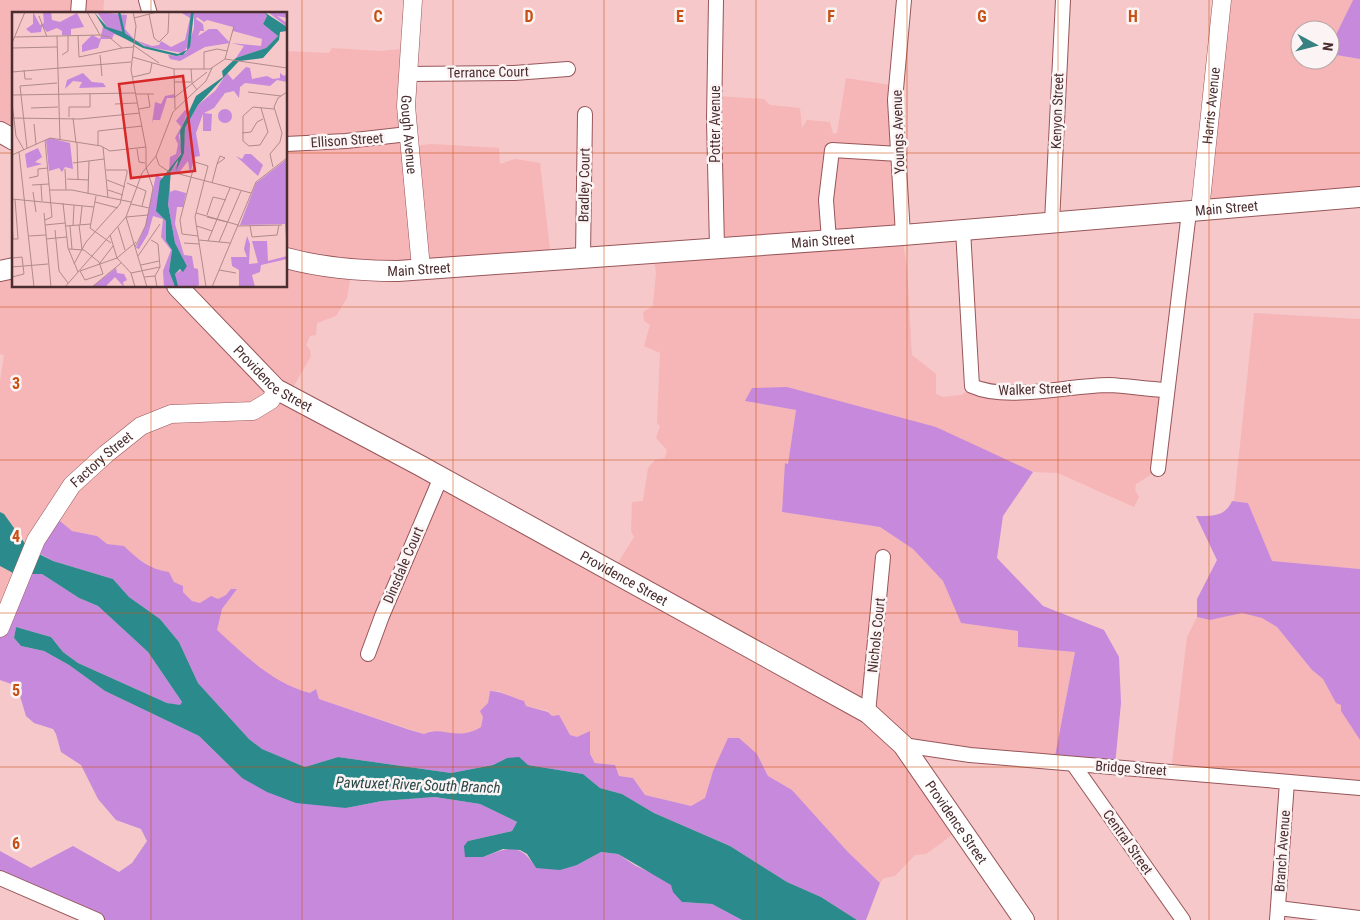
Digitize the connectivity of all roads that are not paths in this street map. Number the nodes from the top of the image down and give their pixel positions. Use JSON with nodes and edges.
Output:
{"nodes":[{"id":1,"x":413,"y":0,"type":"edge"},
{"id":2,"x":716,"y":0,"type":"edge"},
{"id":3,"x":904,"y":0,"type":"edge"},
{"id":4,"x":1063,"y":0,"type":"edge"},
{"id":5,"x":1222,"y":0,"type":"edge"},
{"id":6,"x":568,"y":69,"type":"dead end"},
{"id":7,"x":407,"y":74,"type":"junction"},
{"id":8,"x":585,"y":114,"type":"dead end"},
{"id":9,"x":0,"y":132,"type":"edge"},
{"id":10,"x":408,"y":134,"type":"junction"},
{"id":11,"x":12,"y":139,"type":"edge"},
{"id":12,"x":288,"y":144,"type":"edge"},
{"id":13,"x":899,"y":154,"type":"junction"},
{"id":14,"x":1360,"y":197,"type":"edge"},
{"id":15,"x":1195,"y":211,"type":"junction"},
{"id":16,"x":1052,"y":222,"type":"junction"},
{"id":17,"x":963,"y":230,"type":"junction"},
{"id":18,"x":903,"y":235,"type":"junction"},
{"id":19,"x":829,"y":240,"type":"junction"},
{"id":20,"x":717,"y":247,"type":"junction"},
{"id":21,"x":583,"y":256,"type":"junction"},
{"id":22,"x":288,"y":258,"type":"edge"},
{"id":23,"x":421,"y":268,"type":"junction"},
{"id":24,"x":179,"y":288,"type":"edge"},
{"id":25,"x":276,"y":389,"type":"junction"},
{"id":26,"x":1166,"y":390,"type":"junction"},
{"id":27,"x":1158,"y":469,"type":"dead end"},
{"id":28,"x":441,"y":478,"type":"junction"},
{"id":29,"x":883,"y":557,"type":"dead end"},
{"id":30,"x":0,"y":628,"type":"edge"},
{"id":31,"x":368,"y":654,"type":"dead end"},
{"id":32,"x":868,"y":713,"type":"junction"},
{"id":33,"x":903,"y":744,"type":"junction"},
{"id":34,"x":1073,"y":764,"type":"junction"},
{"id":35,"x":1287,"y":782,"type":"junction"},
{"id":36,"x":1360,"y":788,"type":"edge"},
{"id":37,"x":0,"y":878,"type":"edge"},
{"id":38,"x":1278,"y":914,"type":"edge"},
{"id":39,"x":1360,"y":918,"type":"edge"},
{"id":40,"x":97,"y":920,"type":"edge"},
{"id":41,"x":1024,"y":920,"type":"edge"},
{"id":42,"x":1183,"y":920,"type":"edge"}],
"edges":[{"from":1,"to":7,"type":"street","name":"Gough Avenue"},
{"from":2,"to":20,"type":"street","name":"Potter Avenue"},
{"from":3,"to":13,"type":"street","name":"Youngs Avenue"},
{"from":4,"to":16,"type":"street","name":"Kenyon Street"},
{"from":5,"to":15,"type":"street","name":"Harris Avenue"},
{"from":6,"to":7,"type":"street","name":"Terrance Court"},
{"from":7,"to":10,"type":"street","name":"Gough Avenue"},
{"from":8,"to":21,"type":"street","name":"Bradley Court"},
{"from":9,"to":11,"type":"main road"},
{"from":10,"to":12,"type":"street","name":"Ellison Street"},
{"from":10,"to":23,"type":"street","name":"Gough Avenue"},
{"from":13,"to":18,"type":"street","name":"Youngs Avenue"},
{"from":13,"to":19,"type":"street"},
{"from":14,"to":15,"type":"main road","name":"Main Street"},
{"from":15,"to":16,"type":"main road","name":"Main Street"},
{"from":15,"to":26,"type":"street"},
{"from":16,"to":17,"type":"main road","name":"Main Street"},
{"from":17,"to":18,"type":"main road","name":"Main Street"},
{"from":17,"to":26,"type":"street","name":"Walker Street"},
{"from":18,"to":19,"type":"main road","name":"Main Street"},
{"from":19,"to":20,"type":"main road","name":"Main Street"},
{"from":20,"to":21,"type":"main road","name":"Main Street"},
{"from":21,"to":23,"type":"main road","name":"Main Street"},
{"from":22,"to":23,"type":"main road","name":"Main Street"},
{"from":24,"to":25,"type":"main road","name":"Providence Street"},
{"from":25,"to":28,"type":"main road","name":"Providence Street"},
{"from":25,"to":30,"type":"street","name":"Factory Street"},
{"from":26,"to":27,"type":"street"},
{"from":28,"to":31,"type":"street","name":"Dinsdale Court"},
{"from":28,"to":32,"type":"main road","name":"Providence Street"},
{"from":29,"to":32,"type":"street","name":"Nichols Court"},
{"from":32,"to":33,"type":"main road","name":"Providence Street"},
{"from":33,"to":34,"type":"street","name":"Bridge Street"},
{"from":33,"to":41,"type":"main road","name":"Providence Street"},
{"from":34,"to":35,"type":"street","name":"Bridge Street"},
{"from":34,"to":42,"type":"street","name":"Central Street"},
{"from":35,"to":36,"type":"street","name":"Bridge Street"},
{"from":35,"to":38,"type":"street","name":"Branch Avenue"},
{"from":37,"to":40,"type":"street"},
{"from":38,"to":39,"type":"street"}]}
